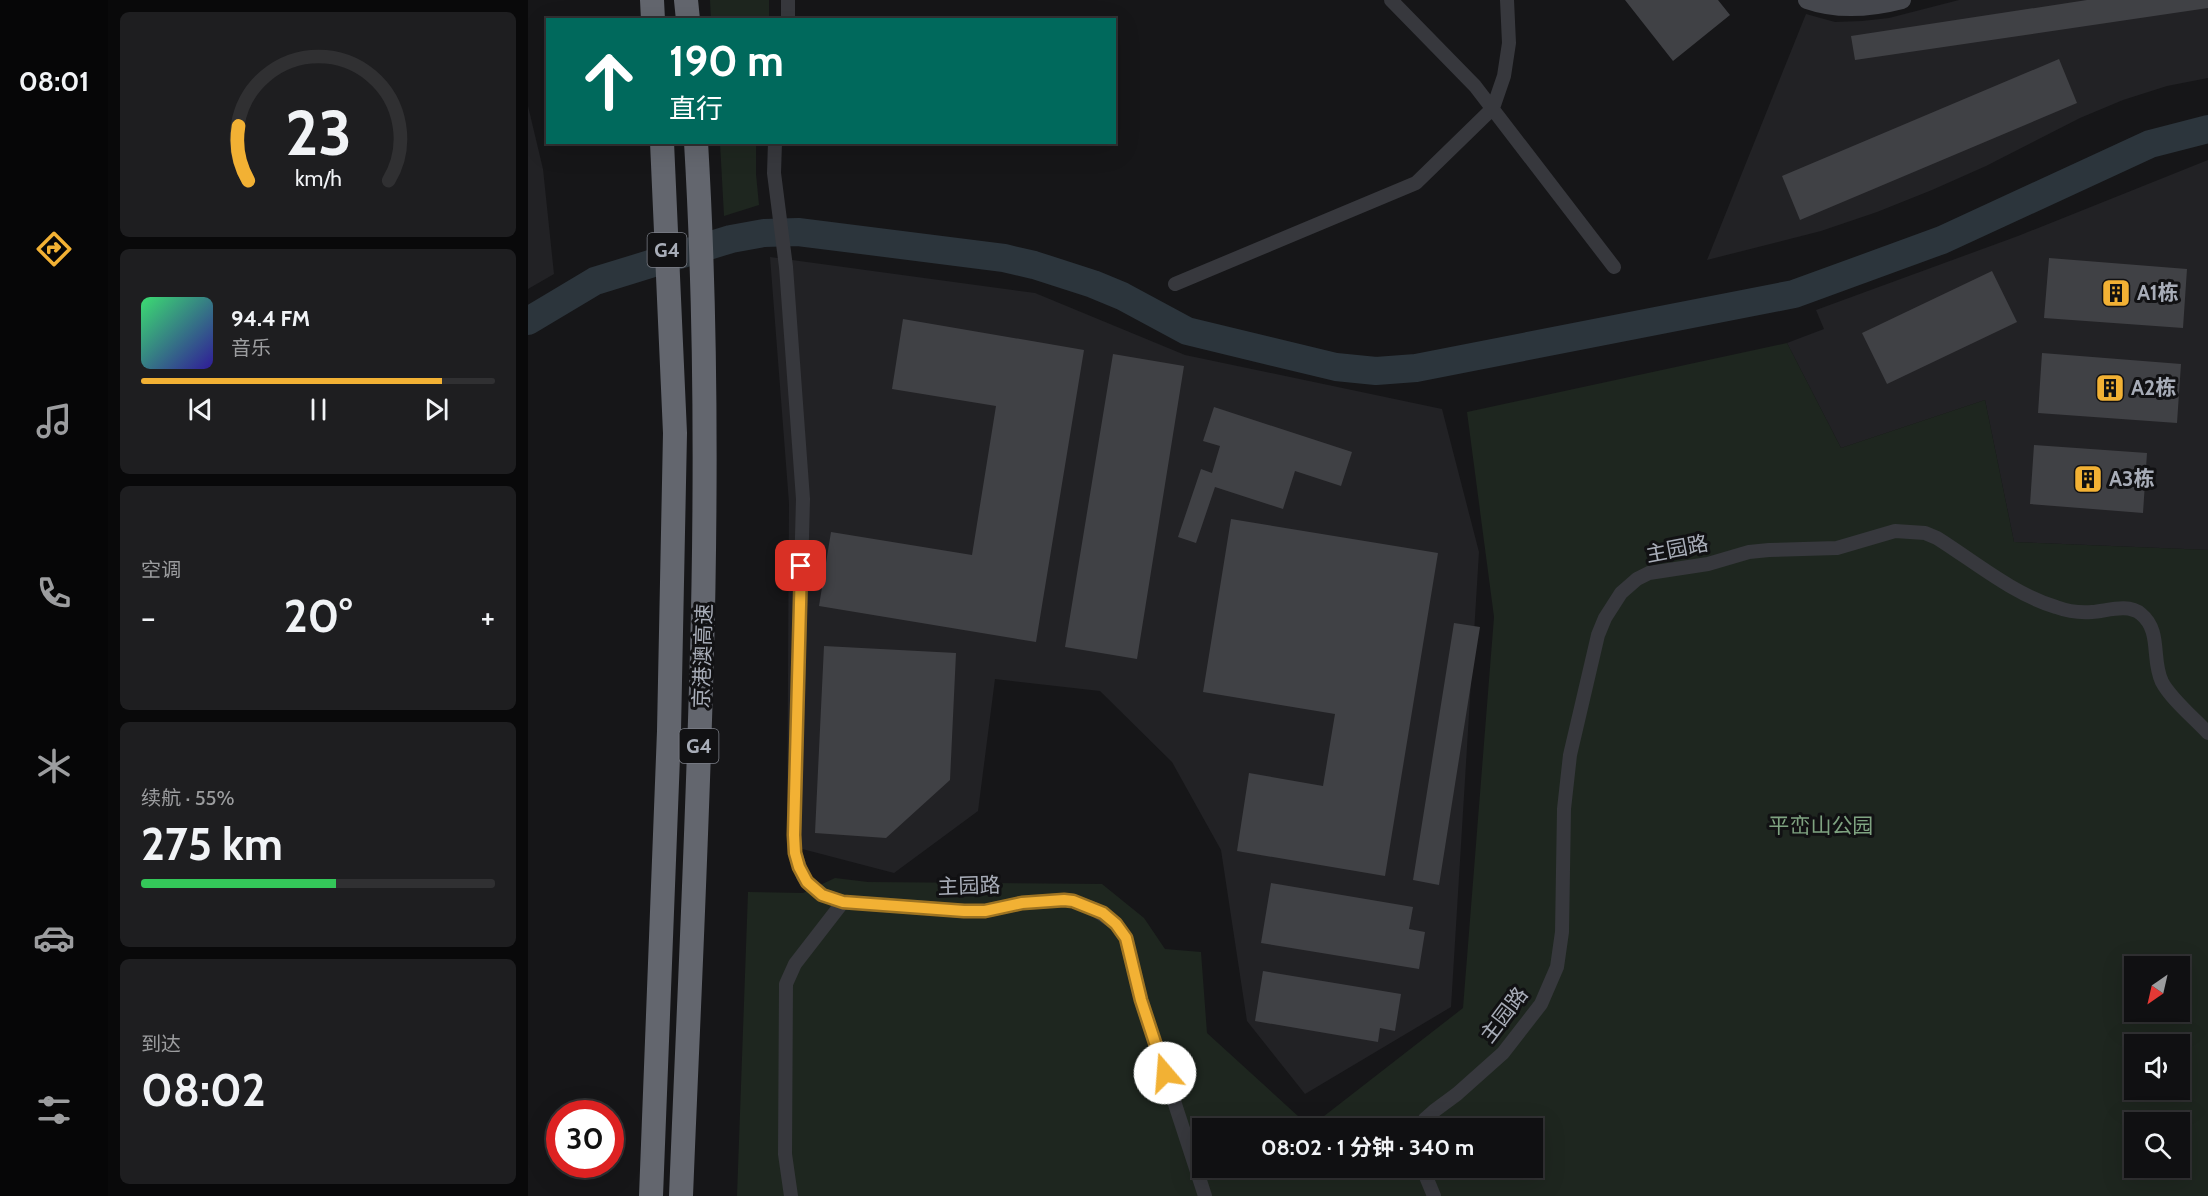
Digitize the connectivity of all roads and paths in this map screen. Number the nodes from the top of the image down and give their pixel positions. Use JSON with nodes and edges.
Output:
{"nodes":[{"id":1,"x":652,"y":0,"type":"edge"},
{"id":2,"x":686,"y":0,"type":"edge"},
{"id":3,"x":788,"y":0,"type":"edge"},
{"id":4,"x":1391,"y":0,"type":"edge"},
{"id":5,"x":1507,"y":0,"type":"edge"},
{"id":6,"x":1807,"y":0,"type":"edge"},
{"id":7,"x":1902,"y":0,"type":"edge"},
{"id":8,"x":653,"y":18,"type":"edge"},
{"id":9,"x":688,"y":18,"type":"edge"},
{"id":10,"x":788,"y":18,"type":"edge"},
{"id":11,"x":1493,"y":108,"type":"junction"},
{"id":12,"x":662,"y":144,"type":"edge"},
{"id":13,"x":696,"y":144,"type":"edge"},
{"id":14,"x":775,"y":144,"type":"edge"},
{"id":15,"x":1614,"y":267,"type":"dead end"},
{"id":16,"x":1175,"y":284,"type":"dead end"},
{"id":17,"x":2208,"y":733,"type":"edge"},
{"id":18,"x":843,"y":902,"type":"junction"},
{"id":19,"x":1426,"y":1118,"type":"edge"},
{"id":20,"x":1427,"y":1178,"type":"edge"},
{"id":21,"x":651,"y":1196,"type":"edge"},
{"id":22,"x":681,"y":1196,"type":"edge"},
{"id":23,"x":791,"y":1196,"type":"edge"},
{"id":24,"x":1205,"y":1196,"type":"edge"},
{"id":25,"x":1434,"y":1196,"type":"edge"}],
"edges":[{"from":1,"to":8,"type":"highway"},
{"from":2,"to":9,"type":"highway"},
{"from":3,"to":10,"type":"street"},
{"from":4,"to":11,"type":"street"},
{"from":5,"to":11,"type":"street"},
{"from":6,"to":7,"type":"main road"},
{"from":11,"to":15,"type":"street"},
{"from":11,"to":16,"type":"street"},
{"from":12,"to":21,"type":"highway","name":"京港澳高速","number":"G4"},
{"from":13,"to":22,"type":"highway","name":"京港澳高速","number":"G4"},
{"from":14,"to":18,"type":"street"},
{"from":17,"to":19,"type":"street","name":"主园路"},
{"from":18,"to":23,"type":"street"},
{"from":18,"to":24,"type":"street","name":"主园路"},
{"from":20,"to":25,"type":"street"}]}
